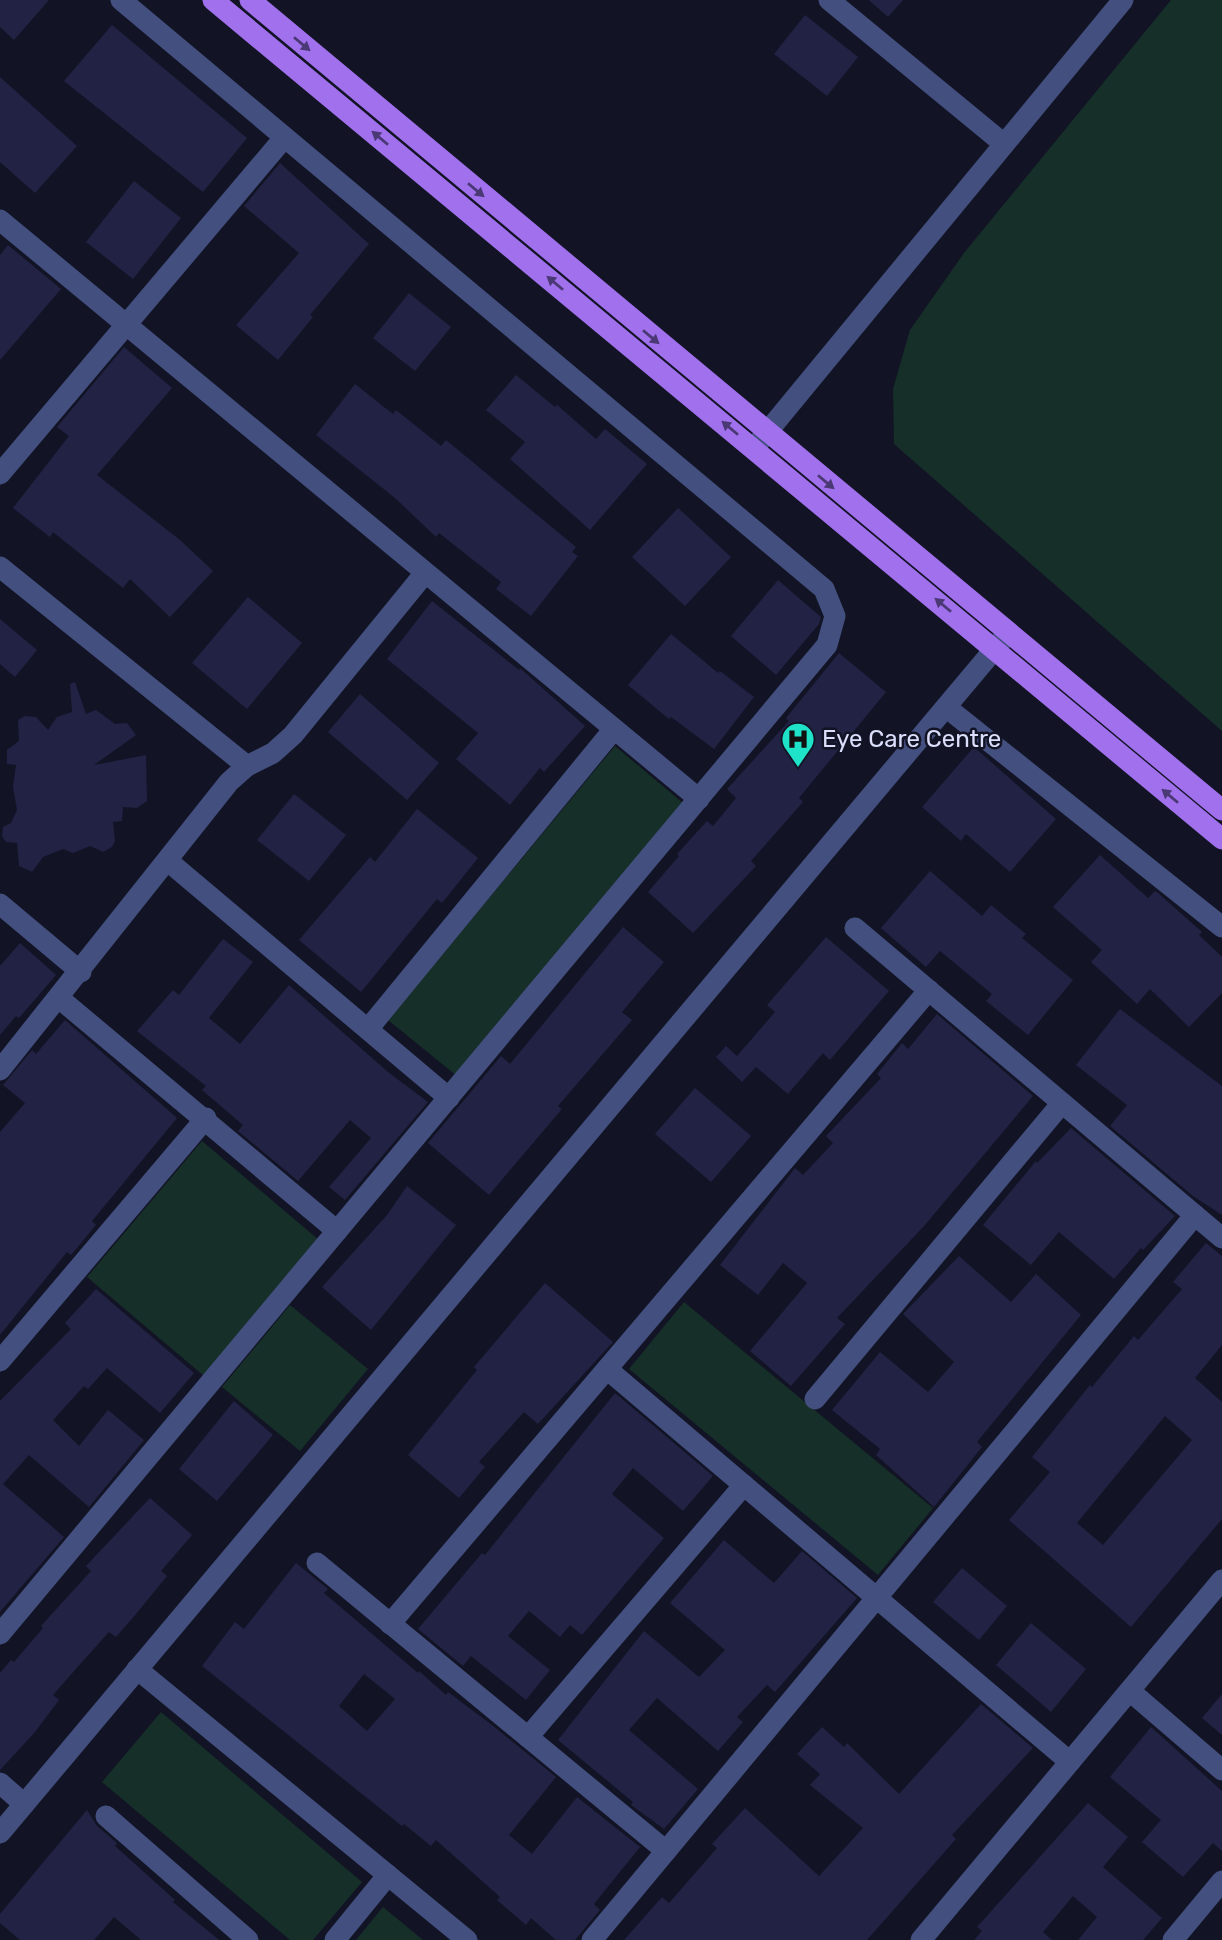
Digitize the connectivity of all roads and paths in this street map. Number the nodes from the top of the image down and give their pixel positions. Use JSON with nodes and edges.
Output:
{"nodes":[{"id":1,"x":121,"y":0,"type":"edge"},
{"id":2,"x":213,"y":0,"type":"edge"},
{"id":3,"x":250,"y":0,"type":"edge"},
{"id":4,"x":829,"y":0,"type":"edge"},
{"id":5,"x":1123,"y":0,"type":"edge"},
{"id":6,"x":284,"y":138,"type":"junction"},
{"id":7,"x":1004,"y":144,"type":"junction"},
{"id":8,"x":0,"y":220,"type":"edge"},
{"id":9,"x":126,"y":326,"type":"junction"},
{"id":10,"x":761,"y":441,"type":"junction"},
{"id":11,"x":0,"y":474,"type":"edge"},
{"id":12,"x":0,"y":567,"type":"edge"},
{"id":13,"x":425,"y":573,"type":"junction"},
{"id":14,"x":1002,"y":641,"type":"junction"},
{"id":15,"x":946,"y":707,"type":"junction"},
{"id":16,"x":614,"y":729,"type":"junction"},
{"id":17,"x":247,"y":765,"type":"junction"},
{"id":18,"x":699,"y":799,"type":"junction"},
{"id":19,"x":1222,"y":810,"type":"edge"},
{"id":20,"x":1222,"y":839,"type":"edge"},
{"id":21,"x":168,"y":861,"type":"junction"},
{"id":22,"x":0,"y":904,"type":"edge"},
{"id":23,"x":856,"y":928,"type":"dead end"},
{"id":24,"x":1222,"y":928,"type":"edge"},
{"id":25,"x":81,"y":972,"type":"junction"},
{"id":26,"x":929,"y":990,"type":"junction"},
{"id":27,"x":59,"y":998,"type":"junction"},
{"id":28,"x":368,"y":1029,"type":"junction"},
{"id":29,"x":0,"y":1070,"type":"edge"},
{"id":30,"x":449,"y":1098,"type":"junction"},
{"id":31,"x":1062,"y":1103,"type":"junction"},
{"id":32,"x":206,"y":1118,"type":"junction"},
{"id":33,"x":1195,"y":1215,"type":"junction"},
{"id":34,"x":337,"y":1231,"type":"junction"},
{"id":35,"x":1222,"y":1238,"type":"edge"},
{"id":36,"x":0,"y":1361,"type":"edge"},
{"id":37,"x":607,"y":1369,"type":"junction"},
{"id":38,"x":815,"y":1399,"type":"dead end"},
{"id":39,"x":744,"y":1485,"type":"junction"},
{"id":40,"x":317,"y":1563,"type":"dead end"},
{"id":41,"x":1222,"y":1580,"type":"edge"},
{"id":42,"x":877,"y":1598,"type":"junction"},
{"id":43,"x":390,"y":1624,"type":"junction"},
{"id":44,"x":0,"y":1634,"type":"edge"},
{"id":45,"x":137,"y":1668,"type":"junction"},
{"id":46,"x":1130,"y":1691,"type":"junction"},
{"id":47,"x":528,"y":1737,"type":"junction"},
{"id":48,"x":1070,"y":1762,"type":"junction"},
{"id":49,"x":1222,"y":1770,"type":"edge"},
{"id":50,"x":0,"y":1783,"type":"edge"},
{"id":51,"x":24,"y":1804,"type":"junction"},
{"id":52,"x":106,"y":1816,"type":"dead end"},
{"id":53,"x":0,"y":1833,"type":"edge"},
{"id":54,"x":666,"y":1851,"type":"junction"},
{"id":55,"x":388,"y":1875,"type":"junction"},
{"id":56,"x":1222,"y":1881,"type":"edge"},
{"id":57,"x":248,"y":1940,"type":"edge"},
{"id":58,"x":335,"y":1940,"type":"edge"},
{"id":59,"x":467,"y":1940,"type":"edge"},
{"id":60,"x":592,"y":1940,"type":"edge"},
{"id":61,"x":921,"y":1940,"type":"edge"},
{"id":62,"x":1173,"y":1940,"type":"edge"}],
"edges":[{"from":1,"to":6,"type":"street"},
{"from":10,"to":2,"type":"main road","one_way":true},
{"from":3,"to":10,"type":"main road","one_way":true},
{"from":4,"to":7,"type":"street"},
{"from":5,"to":7,"type":"street"},
{"from":6,"to":9,"type":"street"},
{"from":6,"to":18,"type":"street"},
{"from":7,"to":10,"type":"street"},
{"from":8,"to":9,"type":"street"},
{"from":9,"to":11,"type":"street"},
{"from":9,"to":13,"type":"street"},
{"from":10,"to":14,"type":"main road"},
{"from":12,"to":17,"type":"street"},
{"from":13,"to":16,"type":"street"},
{"from":13,"to":17,"type":"street"},
{"from":14,"to":15,"type":"street"},
{"from":14,"to":19,"type":"main road"},
{"from":20,"to":14,"type":"main road","one_way":true},
{"from":15,"to":24,"type":"street"},
{"from":15,"to":45,"type":"street"},
{"from":16,"to":18,"type":"street"},
{"from":16,"to":28,"type":"street"},
{"from":17,"to":21,"type":"street"},
{"from":18,"to":30,"type":"street"},
{"from":21,"to":25,"type":"street"},
{"from":21,"to":28,"type":"street"},
{"from":22,"to":25,"type":"street"},
{"from":23,"to":26,"type":"street"},
{"from":25,"to":27,"type":"street"},
{"from":26,"to":31,"type":"street"},
{"from":26,"to":37,"type":"street"},
{"from":27,"to":29,"type":"street"},
{"from":27,"to":32,"type":"street"},
{"from":28,"to":30,"type":"street"},
{"from":30,"to":34,"type":"street"},
{"from":31,"to":33,"type":"street"},
{"from":31,"to":38,"type":"street"},
{"from":32,"to":34,"type":"street"},
{"from":32,"to":36,"type":"street"},
{"from":33,"to":35,"type":"street"},
{"from":33,"to":42,"type":"street"},
{"from":34,"to":44,"type":"street"},
{"from":37,"to":39,"type":"street"},
{"from":37,"to":43,"type":"street"},
{"from":39,"to":42,"type":"street"},
{"from":39,"to":47,"type":"street"},
{"from":40,"to":43,"type":"street"},
{"from":41,"to":46,"type":"street"},
{"from":42,"to":48,"type":"street"},
{"from":42,"to":54,"type":"street"},
{"from":43,"to":47,"type":"street"},
{"from":45,"to":51,"type":"street"},
{"from":45,"to":55,"type":"street"},
{"from":46,"to":48,"type":"street"},
{"from":46,"to":49,"type":"street"},
{"from":47,"to":54,"type":"street"},
{"from":48,"to":61,"type":"street"},
{"from":50,"to":51,"type":"street"},
{"from":51,"to":53,"type":"street"},
{"from":52,"to":57,"type":"street"},
{"from":54,"to":60,"type":"street"},
{"from":55,"to":58,"type":"street"},
{"from":55,"to":59,"type":"street"},
{"from":56,"to":62,"type":"street"}]}
